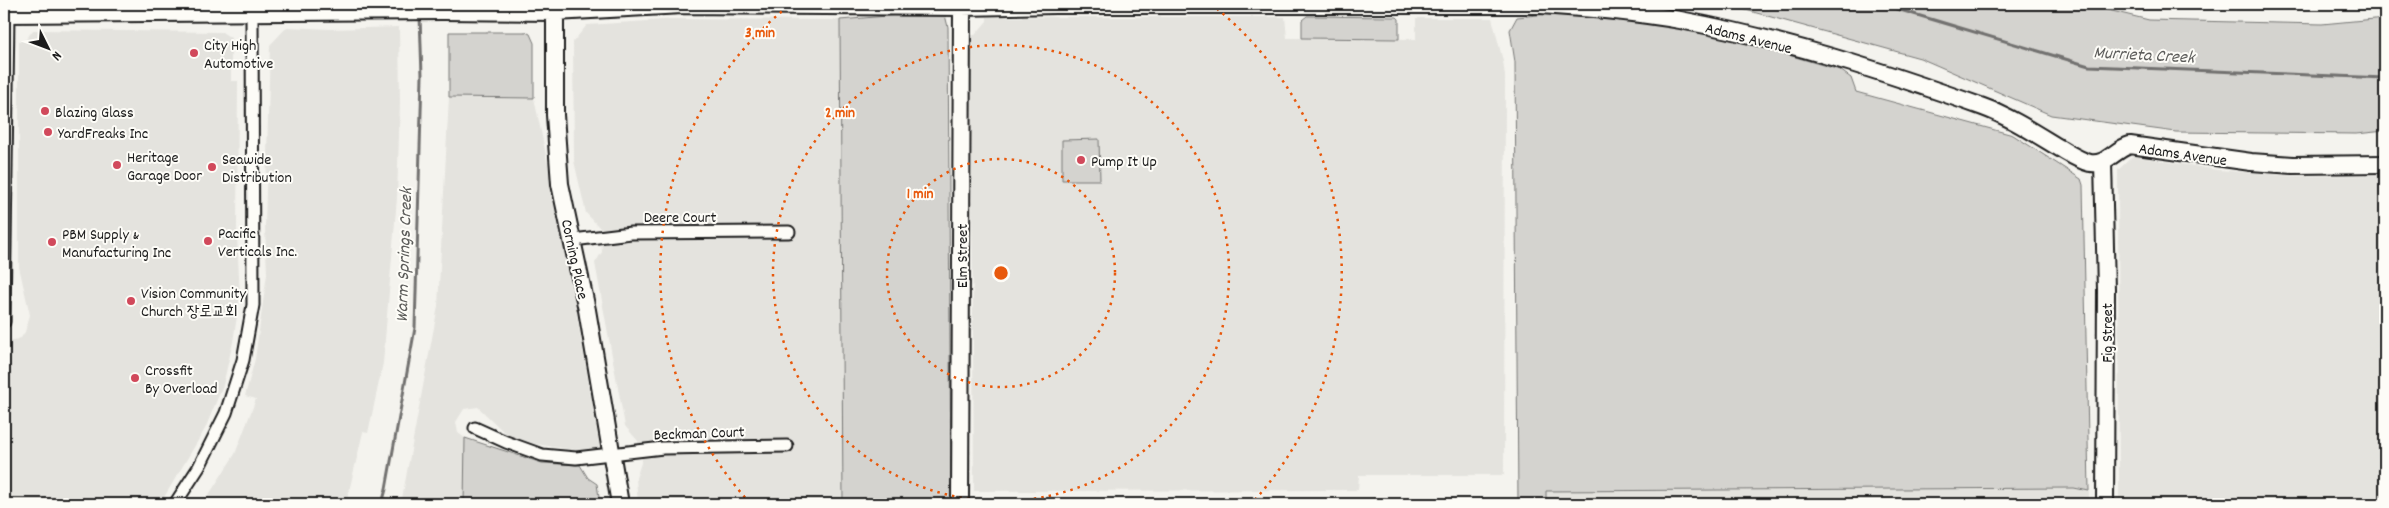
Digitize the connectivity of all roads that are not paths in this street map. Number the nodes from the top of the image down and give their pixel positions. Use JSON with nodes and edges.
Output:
{"nodes":[{"id":1,"x":813,"y":5,"type":"edge"},
{"id":2,"x":962,"y":7,"type":"junction"},
{"id":3,"x":554,"y":12,"type":"junction"},
{"id":4,"x":252,"y":13,"type":"junction"},
{"id":5,"x":6,"y":14,"type":"edge"},
{"id":6,"x":2103,"y":162,"type":"junction"},
{"id":7,"x":2385,"y":164,"type":"edge"},
{"id":8,"x":789,"y":232,"type":"dead end"},
{"id":9,"x":573,"y":240,"type":"junction"},
{"id":10,"x":4,"y":322,"type":"edge"},
{"id":11,"x":475,"y":428,"type":"dead end"},
{"id":12,"x":787,"y":446,"type":"dead end"},
{"id":13,"x":613,"y":455,"type":"junction"},
{"id":14,"x":174,"y":504,"type":"edge"},
{"id":15,"x":620,"y":504,"type":"edge"},
{"id":16,"x":960,"y":504,"type":"edge"},
{"id":17,"x":2105,"y":504,"type":"edge"}],
"edges":[{"from":1,"to":2,"type":"street","name":"Adams Avenue"},
{"from":1,"to":3,"type":"street","name":"Adams Avenue"},
{"from":2,"to":6,"type":"street","name":"Adams Avenue"},
{"from":2,"to":16,"type":"street","name":"Elm Street"},
{"from":3,"to":4,"type":"street","name":"Adams Avenue"},
{"from":3,"to":9,"type":"street","name":"Corning Place"},
{"from":4,"to":5,"type":"street","name":"Adams Avenue"},
{"from":4,"to":14,"type":"street"},
{"from":5,"to":10,"type":"street"},
{"from":6,"to":7,"type":"street","name":"Adams Avenue"},
{"from":6,"to":17,"type":"street","name":"Fig Street"},
{"from":8,"to":9,"type":"street","name":"Deere Court"},
{"from":9,"to":13,"type":"street","name":"Corning Place"},
{"from":11,"to":13,"type":"street","name":"Beckman Court"},
{"from":12,"to":13,"type":"street","name":"Beckman Court"},
{"from":13,"to":15,"type":"street","name":"Corning Place"}]}
